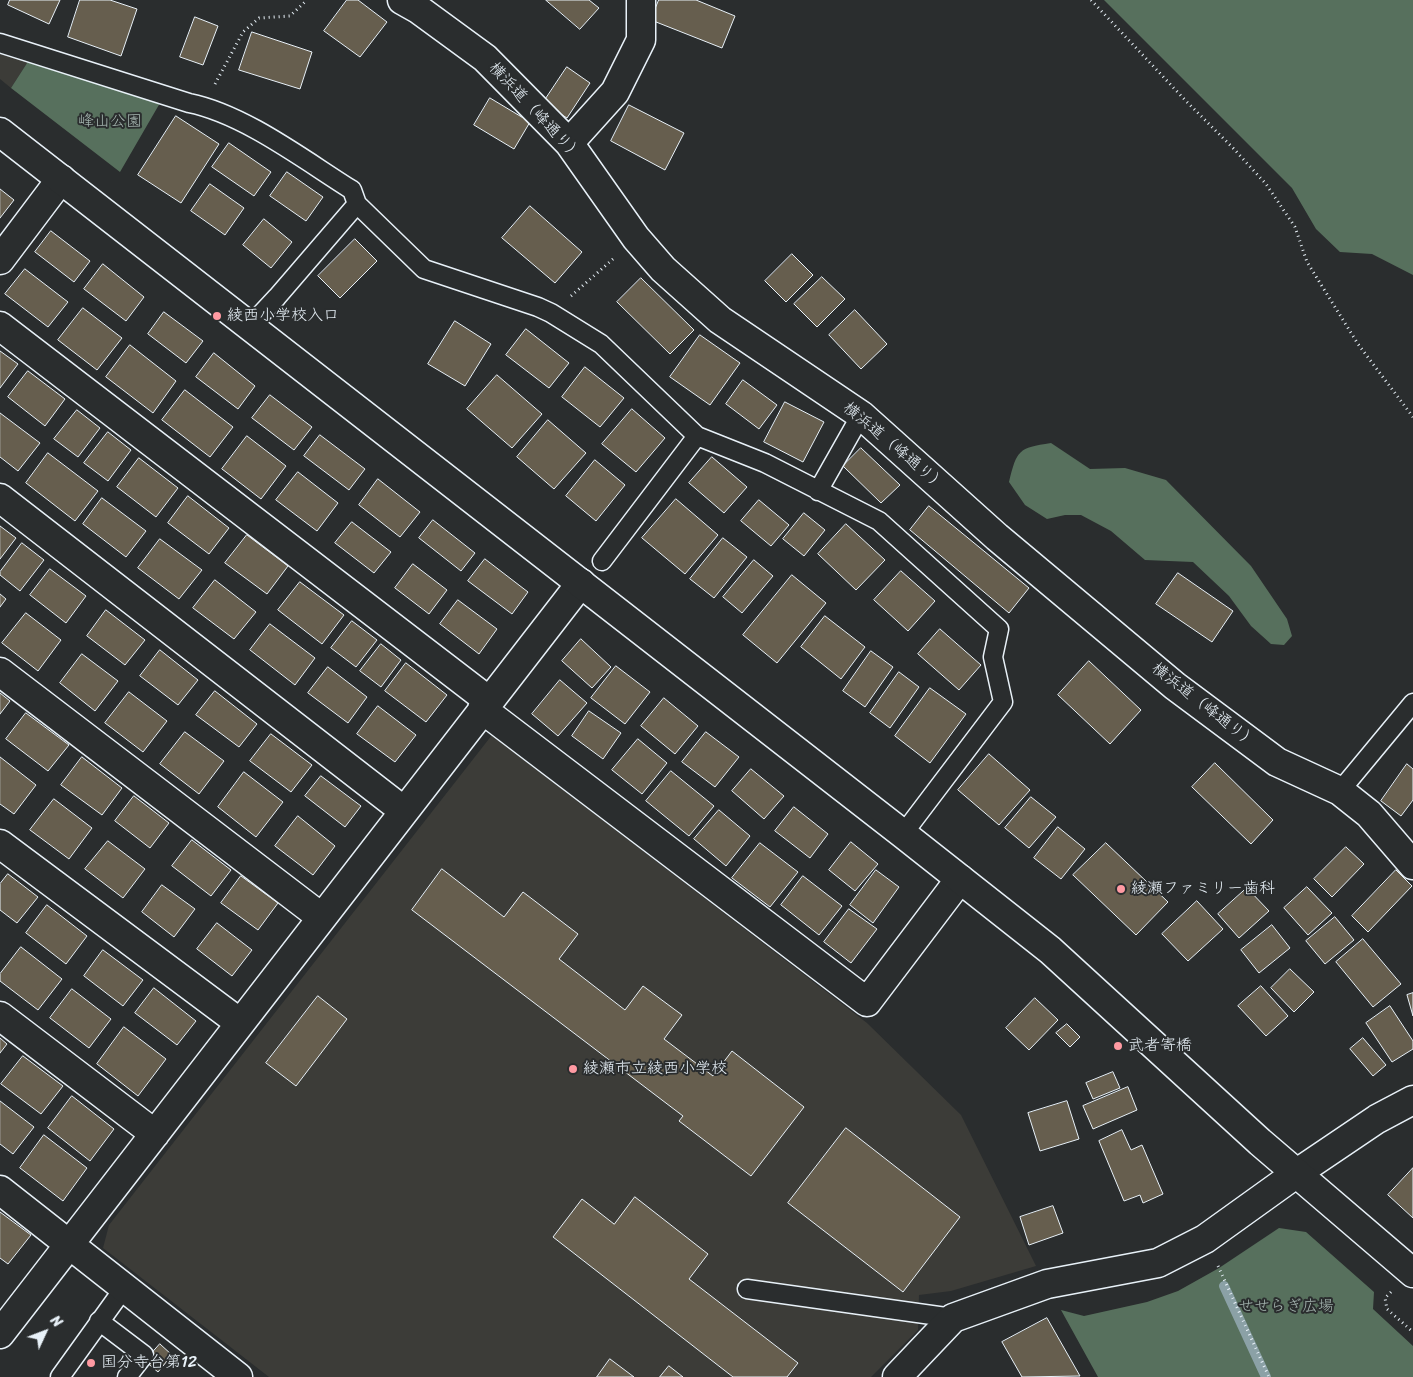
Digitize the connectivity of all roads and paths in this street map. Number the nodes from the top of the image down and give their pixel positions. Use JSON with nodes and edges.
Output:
{"nodes":[{"id":1,"x":307,"y":0,"type":"edge"},
{"id":2,"x":402,"y":0,"type":"edge"},
{"id":3,"x":641,"y":0,"type":"edge"},
{"id":4,"x":1091,"y":0,"type":"edge"},
{"id":5,"x":0,"y":43,"type":"edge"},
{"id":6,"x":204,"y":106,"type":"junction"},
{"id":7,"x":0,"y":132,"type":"edge"},
{"id":8,"x":569,"y":143,"type":"junction"},
{"id":9,"x":60,"y":179,"type":"junction"},
{"id":10,"x":357,"y":204,"type":"junction"},
{"id":11,"x":636,"y":238,"type":"junction"},
{"id":12,"x":0,"y":260,"type":"edge"},
{"id":13,"x":551,"y":313,"type":"junction"},
{"id":14,"x":0,"y":326,"type":"edge"},
{"id":15,"x":250,"y":326,"type":"junction"},
{"id":16,"x":862,"y":415,"type":"junction"},
{"id":17,"x":1413,"y":417,"type":"edge"},
{"id":18,"x":698,"y":436,"type":"junction"},
{"id":19,"x":818,"y":491,"type":"junction"},
{"id":20,"x":0,"y":498,"type":"edge"},
{"id":21,"x":602,"y":561,"type":"dead end"},
{"id":22,"x":580,"y":582,"type":"junction"},
{"id":23,"x":0,"y":672,"type":"edge"},
{"id":24,"x":1413,"y":703,"type":"edge"},
{"id":25,"x":486,"y":705,"type":"junction"},
{"id":26,"x":1340,"y":791,"type":"junction"},
{"id":27,"x":404,"y":811,"type":"junction"},
{"id":28,"x":903,"y":834,"type":"junction"},
{"id":29,"x":0,"y":844,"type":"edge"},
{"id":30,"x":1413,"y":865,"type":"edge"},
{"id":31,"x":960,"y":880,"type":"junction"},
{"id":32,"x":321,"y":917,"type":"junction"},
{"id":33,"x":0,"y":1016,"type":"edge"},
{"id":34,"x":240,"y":1024,"type":"junction"},
{"id":35,"x":1413,"y":1100,"type":"edge"},
{"id":36,"x":155,"y":1134,"type":"junction"},
{"id":37,"x":1297,"y":1173,"type":"junction"},
{"id":38,"x":0,"y":1190,"type":"edge"},
{"id":39,"x":70,"y":1244,"type":"junction"},
{"id":40,"x":1215,"y":1262,"type":"dead end"},
{"id":41,"x":1413,"y":1273,"type":"edge"},
{"id":42,"x":124,"y":1288,"type":"junction"},
{"id":43,"x":747,"y":1289,"type":"dead end"},
{"id":44,"x":1392,"y":1292,"type":"dead end"},
{"id":45,"x":953,"y":1318,"type":"junction"},
{"id":46,"x":99,"y":1321,"type":"junction"},
{"id":47,"x":1413,"y":1332,"type":"edge"},
{"id":48,"x":0,"y":1334,"type":"edge"},
{"id":49,"x":60,"y":1377,"type":"edge"},
{"id":50,"x":127,"y":1377,"type":"edge"},
{"id":51,"x":238,"y":1377,"type":"edge"},
{"id":52,"x":897,"y":1377,"type":"edge"},
{"id":53,"x":1269,"y":1377,"type":"edge"}],
"edges":[{"from":1,"to":6,"type":"path"},
{"from":2,"to":8,"type":"street","name":"横浜道（峰通り）"},
{"from":3,"to":8,"type":"street"},
{"from":4,"to":17,"type":"path"},
{"from":5,"to":6,"type":"lane"},
{"from":6,"to":10,"type":"lane"},
{"from":7,"to":9,"type":"street"},
{"from":8,"to":11,"type":"street","name":"横浜道（峰通り）"},
{"from":9,"to":12,"type":"street"},
{"from":9,"to":15,"type":"street"},
{"from":10,"to":13,"type":"lane"},
{"from":10,"to":15,"type":"lane"},
{"from":11,"to":13,"type":"path"},
{"from":11,"to":16,"type":"street","name":"横浜道（峰通り）"},
{"from":13,"to":18,"type":"lane"},
{"from":14,"to":25,"type":"street"},
{"from":15,"to":22,"type":"street"},
{"from":16,"to":19,"type":"lane"},
{"from":16,"to":26,"type":"street","name":"横浜道（峰通り）"},
{"from":18,"to":19,"type":"lane"},
{"from":18,"to":21,"type":"lane"},
{"from":19,"to":28,"type":"lane"},
{"from":20,"to":27,"type":"street"},
{"from":22,"to":25,"type":"street"},
{"from":22,"to":28,"type":"street"},
{"from":23,"to":32,"type":"street"},
{"from":24,"to":26,"type":"lane"},
{"from":25,"to":27,"type":"street"},
{"from":25,"to":31,"type":"street"},
{"from":26,"to":30,"type":"street","name":"横浜道（峰通り）"},
{"from":27,"to":32,"type":"street"},
{"from":28,"to":31,"type":"street"},
{"from":29,"to":34,"type":"street"},
{"from":31,"to":37,"type":"street"},
{"from":32,"to":34,"type":"street"},
{"from":33,"to":36,"type":"street"},
{"from":34,"to":36,"type":"street"},
{"from":35,"to":37,"type":"street"},
{"from":36,"to":39,"type":"street"},
{"from":37,"to":41,"type":"street"},
{"from":37,"to":45,"type":"street"},
{"from":38,"to":39,"type":"street"},
{"from":39,"to":42,"type":"street"},
{"from":39,"to":48,"type":"street"},
{"from":40,"to":53,"type":"path"},
{"from":42,"to":46,"type":"lane"},
{"from":42,"to":51,"type":"street"},
{"from":43,"to":45,"type":"lane"},
{"from":44,"to":47,"type":"path"},
{"from":45,"to":52,"type":"street"},
{"from":46,"to":49,"type":"lane"},
{"from":46,"to":50,"type":"lane"}]}
